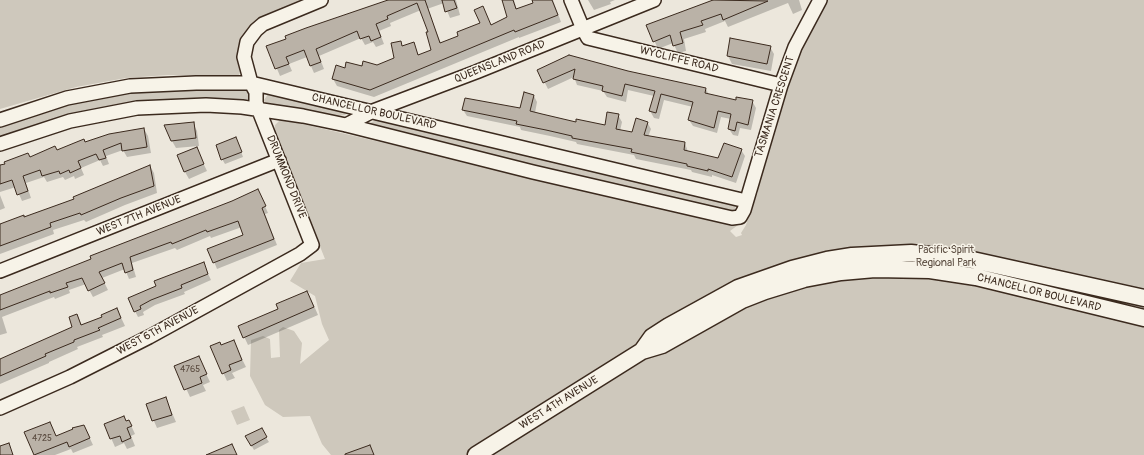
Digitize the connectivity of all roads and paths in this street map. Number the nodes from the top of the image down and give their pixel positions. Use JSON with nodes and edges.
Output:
{"nodes":[{"id":1,"x":321,"y":0,"type":"edge"},
{"id":2,"x":571,"y":0,"type":"edge"},
{"id":3,"x":654,"y":0,"type":"edge"},
{"id":4,"x":820,"y":0,"type":"edge"},
{"id":5,"x":583,"y":29,"type":"junction"},
{"id":6,"x":251,"y":84,"type":"junction"},
{"id":7,"x":781,"y":85,"type":"junction"},
{"id":8,"x":259,"y":110,"type":"junction"},
{"id":9,"x":373,"y":111,"type":"junction"},
{"id":10,"x":0,"y":120,"type":"edge"},
{"id":11,"x":346,"y":125,"type":"junction"},
{"id":12,"x":0,"y":144,"type":"edge"},
{"id":13,"x":279,"y":160,"type":"junction"},
{"id":14,"x":746,"y":200,"type":"junction"},
{"id":15,"x":740,"y":217,"type":"joint"},
{"id":16,"x":312,"y":245,"type":"joint"},
{"id":17,"x":0,"y":271,"type":"edge"},
{"id":18,"x":1144,"y":298,"type":"edge"},
{"id":19,"x":1144,"y":318,"type":"edge"},
{"id":20,"x":642,"y":351,"type":"junction"},
{"id":21,"x":0,"y":408,"type":"edge"},
{"id":22,"x":476,"y":455,"type":"edge"}],
"edges":[{"from":1,"to":6,"type":"street","name":"DRUMMOND DRIVE"},
{"from":2,"to":5,"type":"street"},
{"from":3,"to":5,"type":"street","name":"QUEENSLAND ROAD"},
{"from":4,"to":7,"type":"street","name":"TASMANIA CRESCENT"},
{"from":5,"to":7,"type":"street","name":"WYCLIFFE ROAD"},
{"from":5,"to":9,"type":"street","name":"QUEENSLAND ROAD"},
{"from":6,"to":8,"type":"street","name":"DRUMMOND DRIVE"},
{"from":6,"to":9,"type":"street","name":"CHANCELLOR BOULEVARD"},
{"from":6,"to":10,"type":"street","name":"CHANCELLOR BOULEVARD"},
{"from":7,"to":14,"type":"street","name":"TASMANIA CRESCENT"},
{"from":8,"to":11,"type":"street","name":"CHANCELLOR BOULEVARD"},
{"from":8,"to":12,"type":"street","name":"CHANCELLOR BOULEVARD"},
{"from":8,"to":13,"type":"street","name":"DRUMMOND DRIVE"},
{"from":9,"to":11,"type":"street","name":"QUEENSLAND ROAD"},
{"from":9,"to":14,"type":"street","name":"CHANCELLOR BOULEVARD"},
{"from":11,"to":15,"type":"street","name":"CHANCELLOR BOULEVARD"},
{"from":13,"to":16,"type":"street","name":"DRUMMOND DRIVE"},
{"from":13,"to":17,"type":"street","name":"WEST 7TH AVENUE"},
{"from":14,"to":15,"type":"street","name":"TASMANIA CRESCENT"},
{"from":16,"to":21,"type":"street","name":"WEST 6TH AVENUE"},
{"from":18,"to":20,"type":"main road","name":"CHANCELLOR BOULEVARD"},
{"from":19,"to":20,"type":"main road","name":"CHANCELLOR BOULEVARD"},
{"from":20,"to":22,"type":"main road","name":"WEST 4TH AVENUE"}]}
